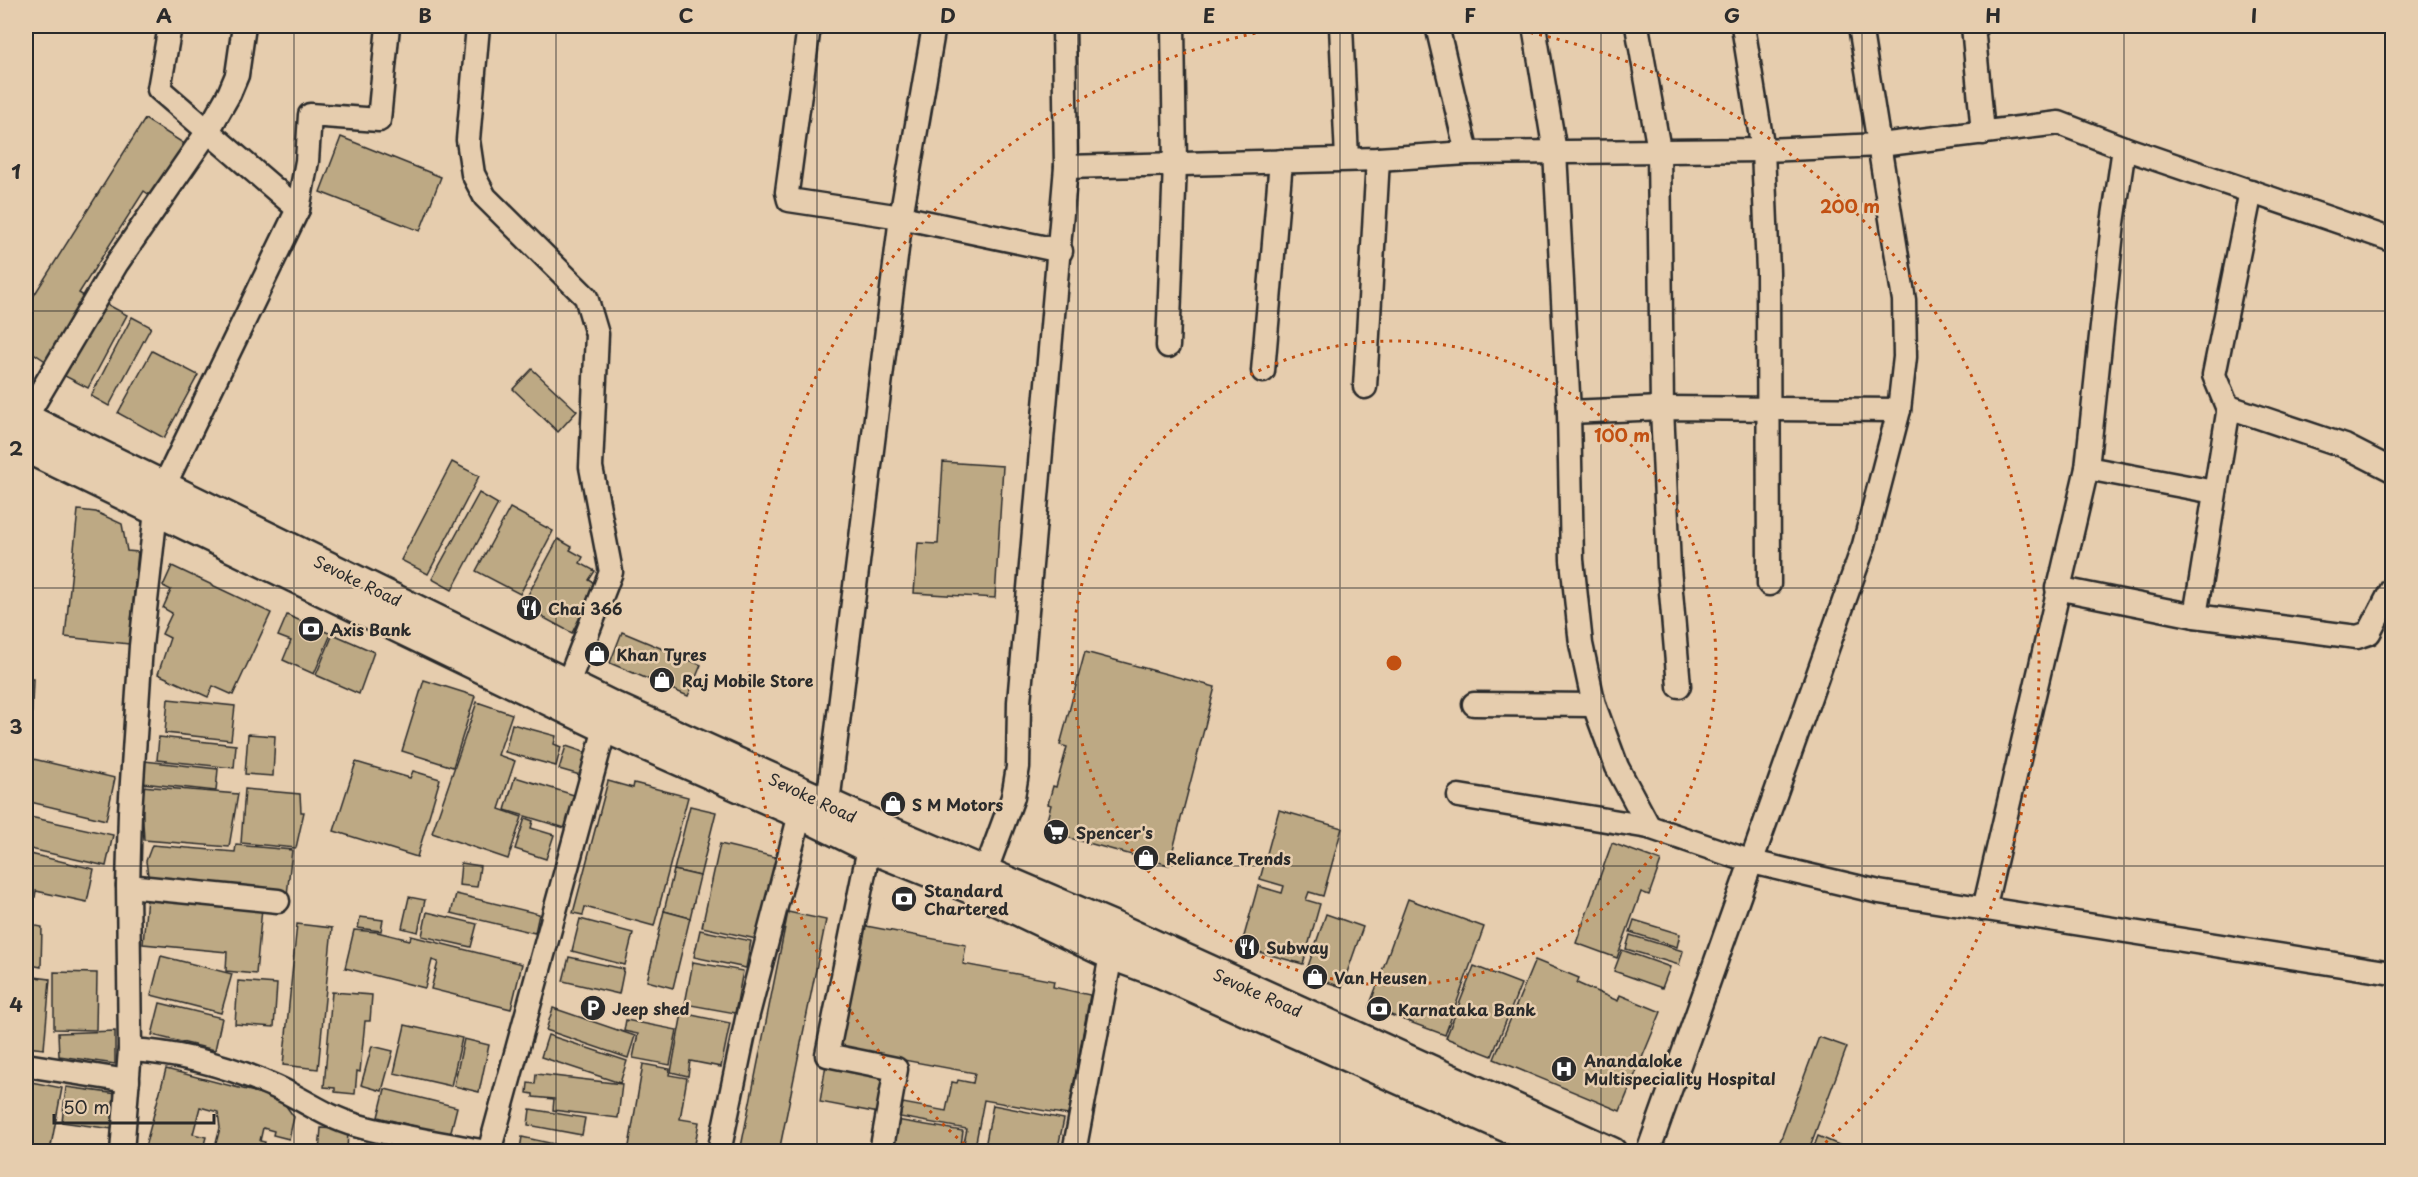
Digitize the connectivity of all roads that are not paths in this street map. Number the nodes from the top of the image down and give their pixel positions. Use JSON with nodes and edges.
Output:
{"nodes":[{"id":1,"x":170,"y":26,"type":"edge"},
{"id":2,"x":244,"y":26,"type":"edge"},
{"id":3,"x":388,"y":26,"type":"edge"},
{"id":4,"x":478,"y":26,"type":"edge"},
{"id":5,"x":810,"y":26,"type":"edge"},
{"id":6,"x":934,"y":26,"type":"edge"},
{"id":7,"x":1064,"y":26,"type":"edge"},
{"id":8,"x":1173,"y":26,"type":"edge"},
{"id":9,"x":1341,"y":26,"type":"edge"},
{"id":10,"x":1437,"y":26,"type":"edge"},
{"id":11,"x":1533,"y":26,"type":"edge"},
{"id":12,"x":1637,"y":26,"type":"edge"},
{"id":13,"x":1743,"y":26,"type":"edge"},
{"id":14,"x":1860,"y":26,"type":"edge"},
{"id":15,"x":1972,"y":26,"type":"edge"},
{"id":16,"x":208,"y":131,"type":"junction"},
{"id":17,"x":1983,"y":133,"type":"junction"},
{"id":18,"x":1880,"y":145,"type":"junction"},
{"id":19,"x":2124,"y":148,"type":"junction"},
{"id":20,"x":1659,"y":150,"type":"junction"},
{"id":21,"x":1763,"y":150,"type":"junction"},
{"id":22,"x":1556,"y":152,"type":"junction"},
{"id":23,"x":1467,"y":153,"type":"junction"},
{"id":24,"x":1347,"y":159,"type":"junction"},
{"id":25,"x":1378,"y":159,"type":"junction"},
{"id":26,"x":1281,"y":161,"type":"junction"},
{"id":27,"x":1175,"y":164,"type":"junction"},
{"id":28,"x":1066,"y":166,"type":"junction"},
{"id":29,"x":2251,"y":191,"type":"junction"},
{"id":30,"x":298,"y":208,"type":"junction"},
{"id":31,"x":901,"y":217,"type":"junction"},
{"id":32,"x":2392,"y":240,"type":"edge"},
{"id":33,"x":1060,"y":251,"type":"junction"},
{"id":34,"x":1167,"y":346,"type":"dead end"},
{"id":35,"x":1263,"y":371,"type":"dead end"},
{"id":36,"x":1365,"y":387,"type":"dead end"},
{"id":37,"x":1662,"y":408,"type":"junction"},
{"id":38,"x":1768,"y":408,"type":"junction"},
{"id":39,"x":2228,"y":409,"type":"junction"},
{"id":40,"x":1899,"y":410,"type":"junction"},
{"id":41,"x":1569,"y":412,"type":"junction"},
{"id":42,"x":26,"y":418,"type":"edge"},
{"id":43,"x":26,"y":448,"type":"edge"},
{"id":44,"x":2087,"y":468,"type":"junction"},
{"id":45,"x":2392,"y":470,"type":"edge"},
{"id":46,"x":2214,"y":492,"type":"junction"},
{"id":47,"x":160,"y":498,"type":"junction"},
{"id":48,"x":1769,"y":584,"type":"dead end"},
{"id":49,"x":2057,"y":588,"type":"junction"},
{"id":50,"x":2392,"y":589,"type":"edge"},
{"id":51,"x":2195,"y":616,"type":"junction"},
{"id":52,"x":568,"y":683,"type":"junction"},
{"id":53,"x":1679,"y":686,"type":"dead end"},
{"id":54,"x":1474,"y":704,"type":"dead end"},
{"id":55,"x":1594,"y":705,"type":"junction"},
{"id":56,"x":608,"y":717,"type":"junction"},
{"id":57,"x":1459,"y":796,"type":"dead end"},
{"id":58,"x":828,"y":803,"type":"junction"},
{"id":59,"x":800,"y":814,"type":"junction"},
{"id":60,"x":1649,"y":827,"type":"junction"},
{"id":61,"x":869,"y":848,"type":"junction"},
{"id":62,"x":1752,"y":862,"type":"junction"},
{"id":63,"x":985,"y":873,"type":"junction"},
{"id":64,"x":128,"y":886,"type":"junction"},
{"id":65,"x":278,"y":901,"type":"dead end"},
{"id":66,"x":1984,"y":909,"type":"junction"},
{"id":67,"x":1115,"y":942,"type":"junction"},
{"id":68,"x":1164,"y":962,"type":"junction"},
{"id":69,"x":2392,"y":973,"type":"edge"},
{"id":70,"x":130,"y":1050,"type":"junction"},
{"id":71,"x":26,"y":1065,"type":"edge"},
{"id":72,"x":129,"y":1081,"type":"junction"},
{"id":73,"x":122,"y":1152,"type":"edge"},
{"id":74,"x":487,"y":1152,"type":"edge"},
{"id":75,"x":719,"y":1152,"type":"edge"},
{"id":76,"x":880,"y":1152,"type":"edge"},
{"id":77,"x":1074,"y":1152,"type":"edge"},
{"id":78,"x":1562,"y":1152,"type":"edge"},
{"id":79,"x":1612,"y":1152,"type":"edge"},
{"id":80,"x":1648,"y":1152,"type":"edge"}],
"edges":[{"from":1,"to":16,"type":"street"},
{"from":2,"to":16,"type":"street"},
{"from":3,"to":30,"type":"street"},
{"from":4,"to":52,"type":"street"},
{"from":5,"to":31,"type":"street"},
{"from":6,"to":31,"type":"street"},
{"from":7,"to":28,"type":"street"},
{"from":8,"to":27,"type":"street"},
{"from":9,"to":24,"type":"street"},
{"from":10,"to":23,"type":"street"},
{"from":11,"to":22,"type":"street"},
{"from":12,"to":20,"type":"street"},
{"from":13,"to":21,"type":"street"},
{"from":14,"to":18,"type":"street"},
{"from":15,"to":17,"type":"street"},
{"from":16,"to":30,"type":"street"},
{"from":16,"to":42,"type":"street"},
{"from":17,"to":18,"type":"street"},
{"from":17,"to":19,"type":"street"},
{"from":18,"to":21,"type":"street"},
{"from":18,"to":40,"type":"street"},
{"from":19,"to":29,"type":"street"},
{"from":19,"to":44,"type":"street"},
{"from":20,"to":21,"type":"street"},
{"from":20,"to":22,"type":"street"},
{"from":20,"to":37,"type":"street"},
{"from":21,"to":38,"type":"street"},
{"from":22,"to":23,"type":"street"},
{"from":22,"to":41,"type":"street"},
{"from":23,"to":25,"type":"street"},
{"from":24,"to":25,"type":"street"},
{"from":24,"to":26,"type":"street"},
{"from":25,"to":36,"type":"street"},
{"from":26,"to":27,"type":"street"},
{"from":26,"to":35,"type":"street"},
{"from":27,"to":28,"type":"street"},
{"from":27,"to":34,"type":"street"},
{"from":28,"to":33,"type":"street"},
{"from":29,"to":32,"type":"street"},
{"from":29,"to":39,"type":"street"},
{"from":30,"to":47,"type":"street"},
{"from":31,"to":33,"type":"street"},
{"from":31,"to":58,"type":"street"},
{"from":33,"to":63,"type":"street"},
{"from":37,"to":38,"type":"street"},
{"from":37,"to":41,"type":"street"},
{"from":37,"to":53,"type":"street"},
{"from":38,"to":40,"type":"street"},
{"from":38,"to":48,"type":"street"},
{"from":39,"to":45,"type":"street"},
{"from":39,"to":46,"type":"street"},
{"from":40,"to":62,"type":"street"},
{"from":41,"to":55,"type":"street"},
{"from":42,"to":47,"type":"main road","name":"Sevoke Road"},
{"from":43,"to":47,"type":"main road","name":"Sevoke Road"},
{"from":44,"to":46,"type":"street"},
{"from":44,"to":49,"type":"street"},
{"from":46,"to":51,"type":"street"},
{"from":47,"to":52,"type":"main road","name":"Sevoke Road"},
{"from":47,"to":56,"type":"main road","name":"Sevoke Road"},
{"from":47,"to":64,"type":"street"},
{"from":49,"to":51,"type":"street"},
{"from":49,"to":66,"type":"street"},
{"from":50,"to":51,"type":"street"},
{"from":52,"to":56,"type":"main road","name":"Sevoke Road"},
{"from":54,"to":55,"type":"street"},
{"from":55,"to":60,"type":"street"},
{"from":56,"to":58,"type":"main road","name":"Sevoke Road"},
{"from":56,"to":59,"type":"main road","name":"Sevoke Road"},
{"from":56,"to":74,"type":"street"},
{"from":57,"to":60,"type":"street"},
{"from":58,"to":63,"type":"main road","name":"Sevoke Road"},
{"from":59,"to":61,"type":"main road","name":"Sevoke Road"},
{"from":59,"to":75,"type":"street"},
{"from":60,"to":62,"type":"street"},
{"from":61,"to":67,"type":"main road","name":"Sevoke Road"},
{"from":61,"to":76,"type":"street"},
{"from":62,"to":66,"type":"street"},
{"from":62,"to":80,"type":"street"},
{"from":63,"to":67,"type":"main road","name":"Sevoke Road"},
{"from":64,"to":65,"type":"street"},
{"from":64,"to":70,"type":"street"},
{"from":66,"to":69,"type":"street"},
{"from":67,"to":68,"type":"main road","name":"Sevoke Road"},
{"from":67,"to":77,"type":"street"},
{"from":68,"to":78,"type":"main road","name":"Sevoke Road"},
{"from":68,"to":79,"type":"main road","name":"Sevoke Road"},
{"from":70,"to":72,"type":"street"},
{"from":70,"to":74,"type":"street"},
{"from":71,"to":72,"type":"street"},
{"from":72,"to":73,"type":"street"}]}
